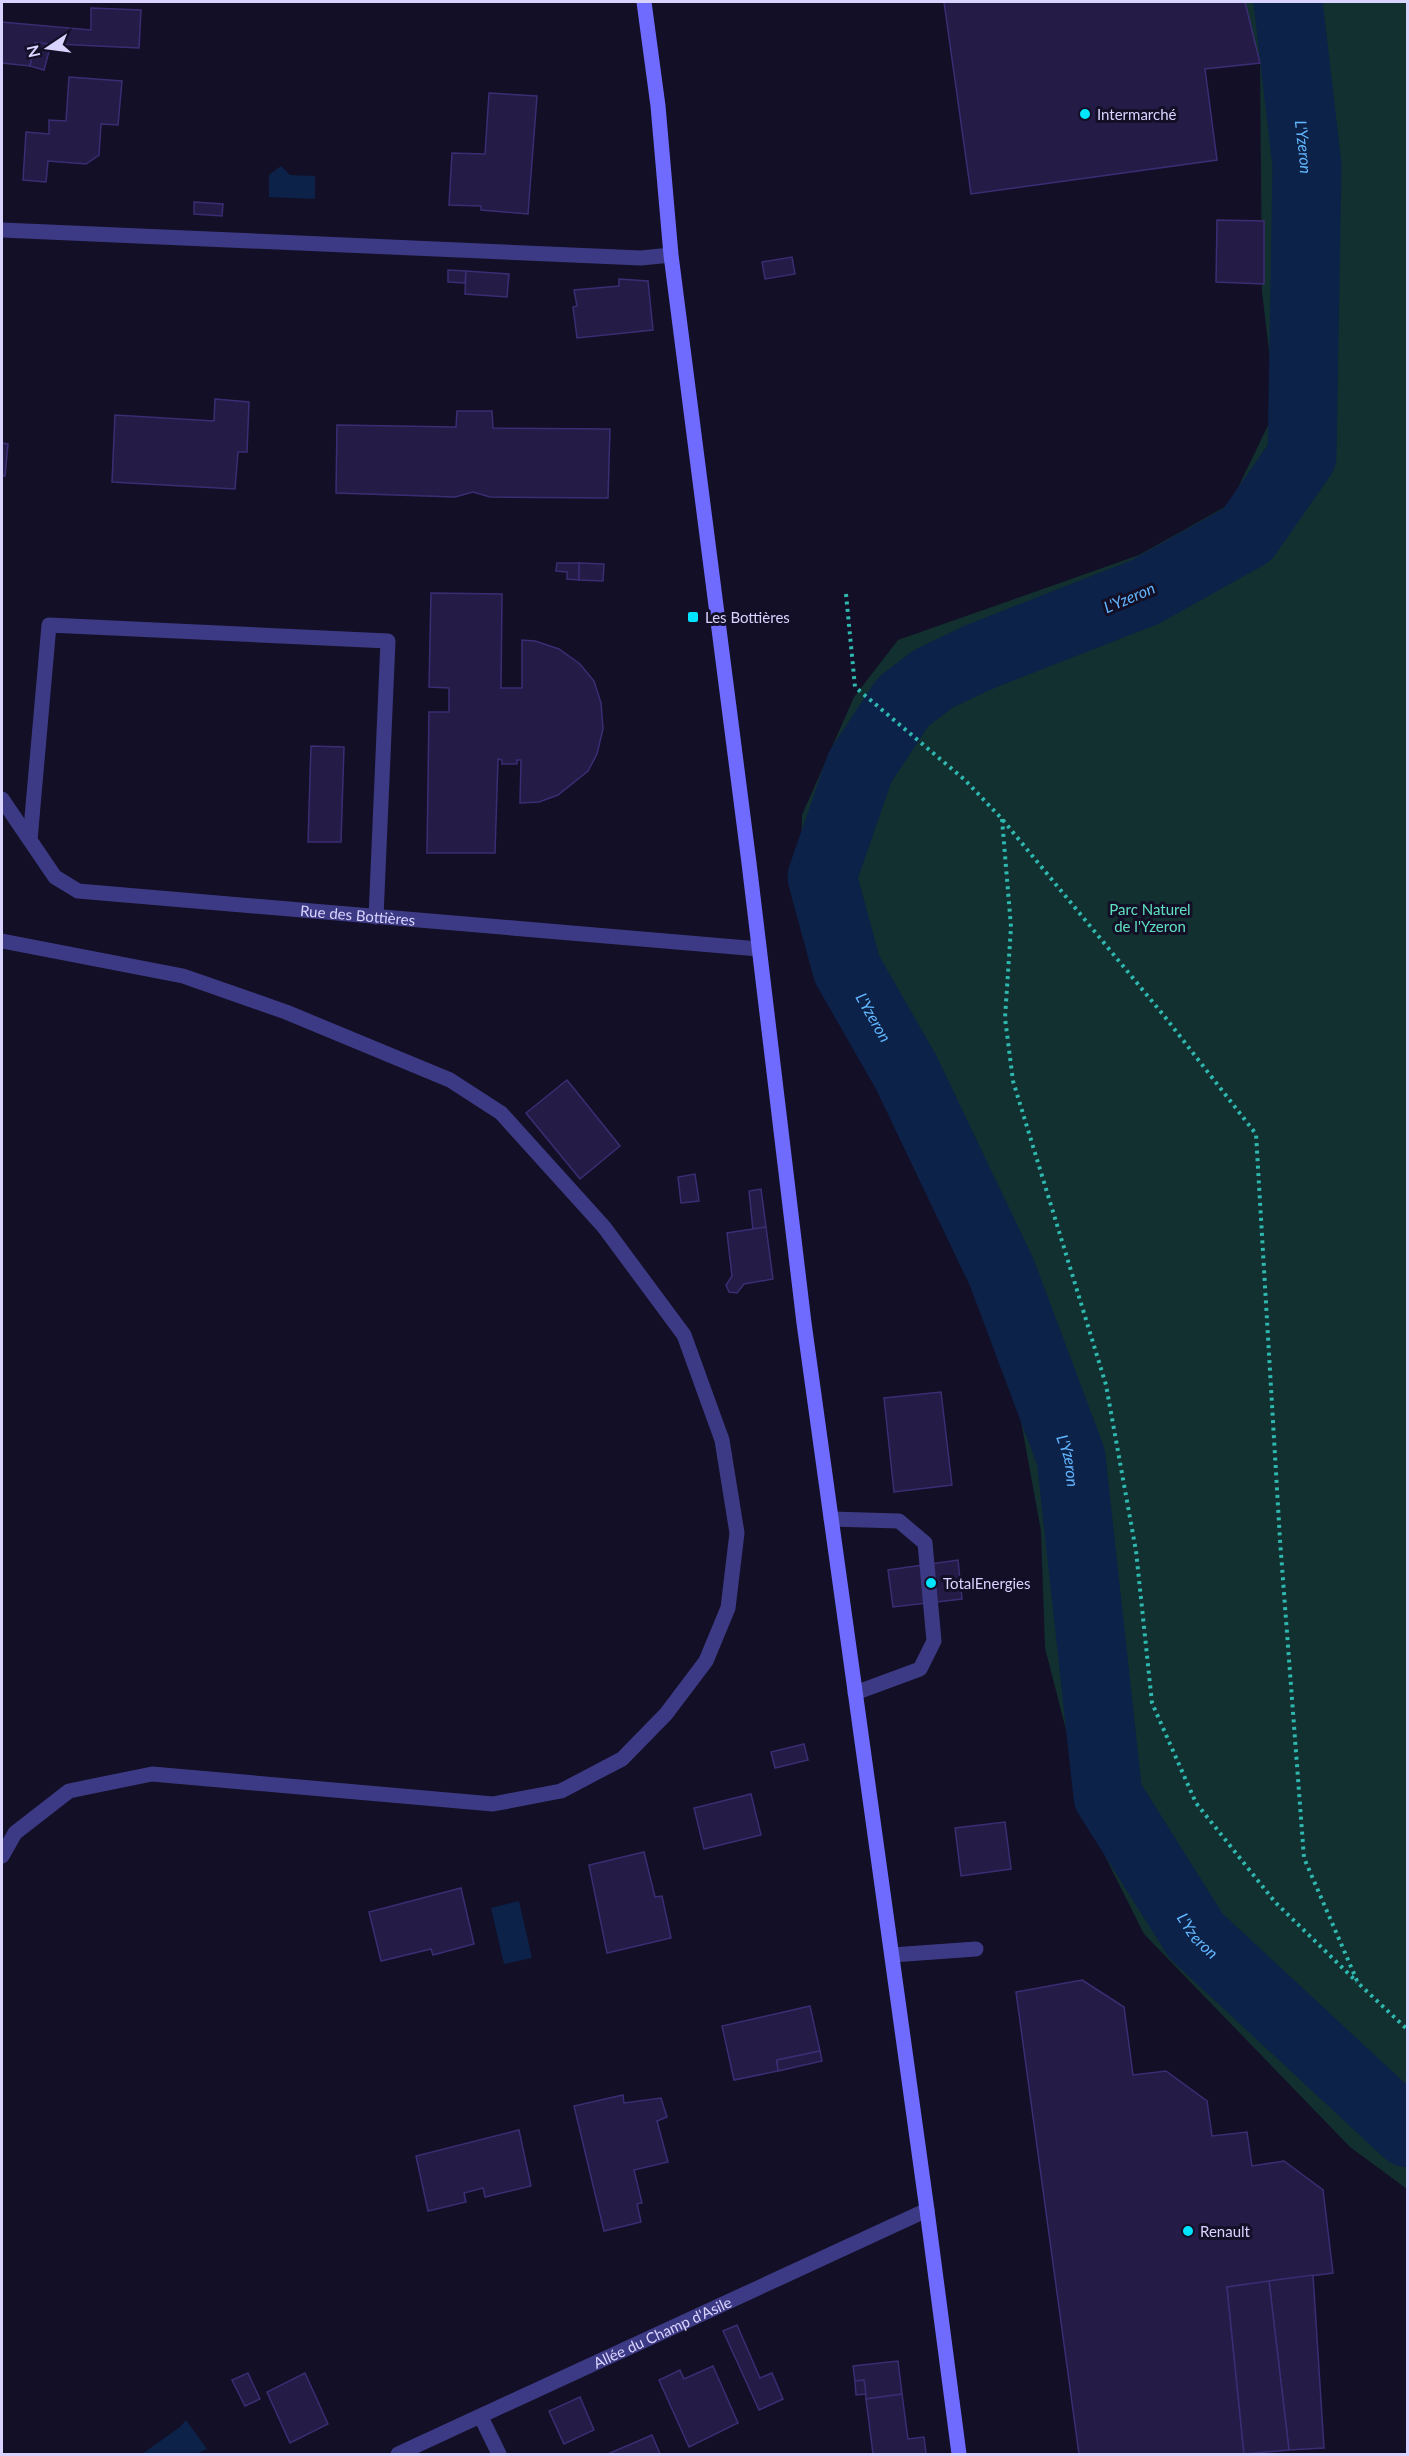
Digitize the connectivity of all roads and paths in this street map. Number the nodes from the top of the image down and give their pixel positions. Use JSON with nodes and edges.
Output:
{"nodes":[{"id":1,"x":644,"y":2,"type":"edge"},
{"id":2,"x":2,"y":230,"type":"edge"},
{"id":3,"x":671,"y":255,"type":"junction"},
{"id":4,"x":846,"y":594,"type":"dead end"},
{"id":5,"x":2,"y":799,"type":"edge"},
{"id":6,"x":1002,"y":819,"type":"junction"},
{"id":7,"x":30,"y":840,"type":"junction"},
{"id":8,"x":376,"y":917,"type":"junction"},
{"id":9,"x":2,"y":941,"type":"edge"},
{"id":10,"x":759,"y":949,"type":"junction"},
{"id":11,"x":831,"y":1519,"type":"dead end"},
{"id":12,"x":855,"y":1693,"type":"junction"},
{"id":13,"x":2,"y":1856,"type":"edge"},
{"id":14,"x":976,"y":1949,"type":"dead end"},
{"id":15,"x":892,"y":1955,"type":"junction"},
{"id":16,"x":1358,"y":1983,"type":"junction"},
{"id":17,"x":1407,"y":2030,"type":"edge"},
{"id":18,"x":927,"y":2210,"type":"junction"},
{"id":19,"x":481,"y":2417,"type":"junction"},
{"id":20,"x":398,"y":2454,"type":"edge"},
{"id":21,"x":499,"y":2454,"type":"edge"},
{"id":22,"x":959,"y":2454,"type":"edge"}],
"edges":[{"from":1,"to":3,"type":"main road"},
{"from":2,"to":3,"type":"street"},
{"from":3,"to":10,"type":"main road"},
{"from":4,"to":6,"type":"path"},
{"from":5,"to":7,"type":"street","name":"Rue des Bottières"},
{"from":6,"to":16,"type":"path"},
{"from":6,"to":16,"type":"path"},
{"from":7,"to":8,"type":"street","name":"Rue des Bottières"},
{"from":7,"to":8,"type":"street"},
{"from":8,"to":10,"type":"street","name":"Rue des Bottières"},
{"from":9,"to":13,"type":"street"},
{"from":10,"to":12,"type":"main road"},
{"from":11,"to":12,"type":"street"},
{"from":12,"to":15,"type":"main road"},
{"from":14,"to":15,"type":"street"},
{"from":15,"to":18,"type":"main road"},
{"from":16,"to":17,"type":"path"},
{"from":18,"to":19,"type":"street","name":"Allée du Champ d'Asile"},
{"from":18,"to":22,"type":"main road"},
{"from":19,"to":20,"type":"street","name":"Allée du Champ d'Asile"},
{"from":19,"to":21,"type":"street"}]}
